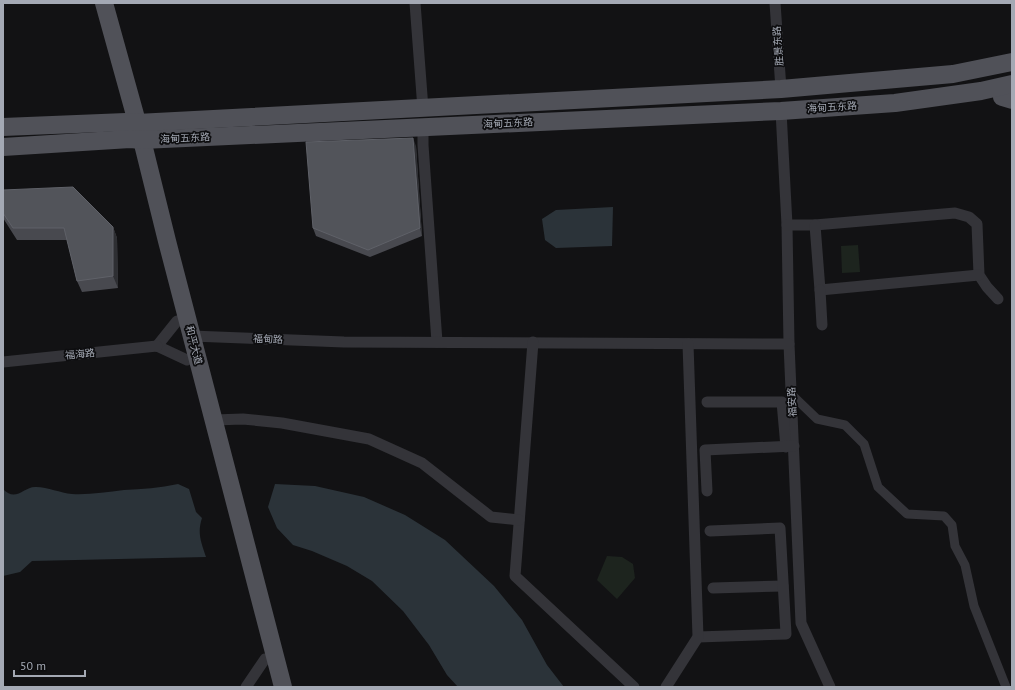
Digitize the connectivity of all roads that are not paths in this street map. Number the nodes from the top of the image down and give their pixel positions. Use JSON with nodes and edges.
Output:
{"nodes":[{"id":1,"x":93,"y":3,"type":"edge"},
{"id":2,"x":104,"y":3,"type":"edge"},
{"id":3,"x":416,"y":3,"type":"edge"},
{"id":4,"x":775,"y":3,"type":"edge"},
{"id":5,"x":1012,"y":52,"type":"edge"},
{"id":6,"x":1012,"y":62,"type":"edge"},
{"id":7,"x":953,"y":74,"type":"junction"},
{"id":8,"x":782,"y":89,"type":"junction"},
{"id":9,"x":1010,"y":94,"type":"edge"},
{"id":10,"x":423,"y":109,"type":"junction"},
{"id":11,"x":781,"y":111,"type":"junction"},
{"id":12,"x":3,"y":127,"type":"edge"},
{"id":13,"x":423,"y":127,"type":"junction"},
{"id":14,"x":134,"y":131,"type":"junction"},
{"id":15,"x":3,"y":146,"type":"edge"},
{"id":16,"x":815,"y":225,"type":"junction"},
{"id":17,"x":787,"y":226,"type":"junction"},
{"id":18,"x":979,"y":275,"type":"junction"},
{"id":19,"x":820,"y":290,"type":"junction"},
{"id":20,"x":998,"y":299,"type":"dead end"},
{"id":21,"x":177,"y":321,"type":"junction"},
{"id":22,"x":822,"y":326,"type":"dead end"},
{"id":23,"x":192,"y":336,"type":"junction"},
{"id":24,"x":437,"y":342,"type":"junction"},
{"id":25,"x":534,"y":342,"type":"junction"},
{"id":26,"x":688,"y":344,"type":"junction"},
{"id":27,"x":789,"y":344,"type":"junction"},
{"id":28,"x":158,"y":346,"type":"junction"},
{"id":29,"x":187,"y":360,"type":"junction"},
{"id":30,"x":3,"y":362,"type":"edge"},
{"id":31,"x":792,"y":395,"type":"junction"},
{"id":32,"x":707,"y":402,"type":"dead end"},
{"id":33,"x":214,"y":420,"type":"junction"},
{"id":34,"x":790,"y":447,"type":"junction"},
{"id":35,"x":707,"y":491,"type":"dead end"},
{"id":36,"x":520,"y":520,"type":"junction"},
{"id":37,"x":710,"y":530,"type":"dead end"},
{"id":38,"x":783,"y":586,"type":"junction"},
{"id":39,"x":713,"y":588,"type":"dead end"},
{"id":40,"x":698,"y":637,"type":"junction"},
{"id":41,"x":265,"y":659,"type":"junction"},
{"id":42,"x":246,"y":687,"type":"edge"},
{"id":43,"x":272,"y":687,"type":"edge"},
{"id":44,"x":284,"y":687,"type":"edge"},
{"id":45,"x":634,"y":687,"type":"edge"},
{"id":46,"x":666,"y":687,"type":"edge"},
{"id":47,"x":830,"y":687,"type":"edge"},
{"id":48,"x":1006,"y":687,"type":"edge"}],
"edges":[{"from":1,"to":14,"type":"main road","name":"和平大道"},
{"from":2,"to":14,"type":"main road","name":"和平大道"},
{"from":3,"to":10,"type":"street"},
{"from":4,"to":8,"type":"street","name":"胜景东路"},
{"from":5,"to":7,"type":"main road"},
{"from":6,"to":7,"type":"main road","name":"海甸五东路"},
{"from":7,"to":8,"type":"main road","name":"海甸五东路"},
{"from":8,"to":10,"type":"main road","name":"海甸五东路"},
{"from":9,"to":11,"type":"main road","name":"海甸五东路"},
{"from":10,"to":14,"type":"main road","name":"海甸五东路"},
{"from":11,"to":13,"type":"main road","name":"海甸五东路"},
{"from":11,"to":17,"type":"street","name":"福安路"},
{"from":12,"to":14,"type":"main road","name":"海甸五东路"},
{"from":13,"to":14,"type":"main road","name":"海甸五东路"},
{"from":13,"to":24,"type":"street"},
{"from":14,"to":15,"type":"main road","name":"海甸五东路"},
{"from":14,"to":21,"type":"main road","name":"和平大道"},
{"from":14,"to":23,"type":"main road","name":"和平大道"},
{"from":16,"to":17,"type":"street"},
{"from":16,"to":18,"type":"street"},
{"from":16,"to":19,"type":"street"},
{"from":17,"to":27,"type":"street","name":"福安路"},
{"from":18,"to":19,"type":"street"},
{"from":18,"to":20,"type":"street"},
{"from":19,"to":22,"type":"street"},
{"from":21,"to":28,"type":"street"},
{"from":21,"to":29,"type":"main road","name":"和平大道"},
{"from":23,"to":24,"type":"street","name":"福甸路"},
{"from":23,"to":33,"type":"main road","name":"和平大道"},
{"from":24,"to":25,"type":"street","name":"福甸路"},
{"from":25,"to":26,"type":"street","name":"福甸路"},
{"from":25,"to":36,"type":"street"},
{"from":26,"to":27,"type":"street","name":"福甸路"},
{"from":26,"to":40,"type":"street"},
{"from":27,"to":31,"type":"street","name":"福安路"},
{"from":28,"to":29,"type":"street"},
{"from":28,"to":30,"type":"street","name":"福海路"},
{"from":29,"to":41,"type":"main road","name":"和平大道"},
{"from":31,"to":34,"type":"street","name":"福安路"},
{"from":31,"to":48,"type":"street"},
{"from":32,"to":34,"type":"street"},
{"from":33,"to":36,"type":"street"},
{"from":33,"to":44,"type":"main road","name":"和平大道"},
{"from":34,"to":35,"type":"street"},
{"from":34,"to":47,"type":"street","name":"福安路"},
{"from":36,"to":45,"type":"street"},
{"from":37,"to":38,"type":"street"},
{"from":38,"to":39,"type":"street"},
{"from":38,"to":40,"type":"street"},
{"from":40,"to":46,"type":"street"},
{"from":41,"to":42,"type":"street"},
{"from":41,"to":43,"type":"main road","name":"和平大道"}]}
